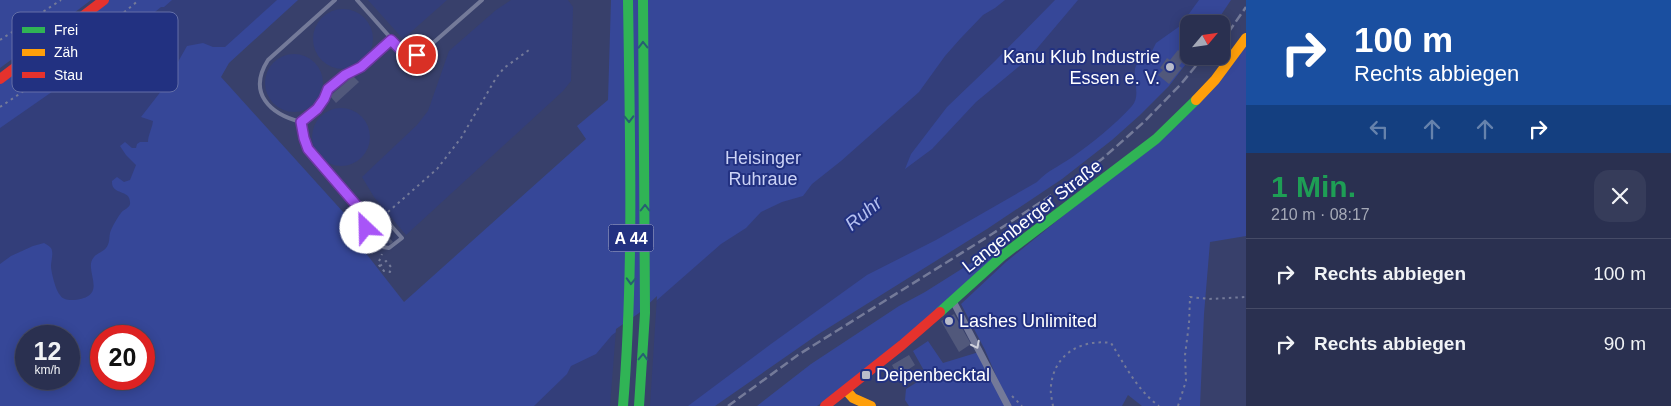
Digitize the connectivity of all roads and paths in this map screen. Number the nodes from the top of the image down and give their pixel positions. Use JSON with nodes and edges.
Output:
{"nodes":[{"id":1,"x":61,"y":0,"type":"edge"},
{"id":2,"x":104,"y":0,"type":"edge"},
{"id":3,"x":139,"y":0,"type":"edge"},
{"id":4,"x":335,"y":0,"type":"edge"},
{"id":5,"x":357,"y":0,"type":"edge"},
{"id":6,"x":482,"y":0,"type":"edge"},
{"id":7,"x":628,"y":0,"type":"edge"},
{"id":8,"x":643,"y":0,"type":"edge"},
{"id":9,"x":43,"y":12,"type":"edge"},
{"id":10,"x":89,"y":12,"type":"edge"},
{"id":11,"x":124,"y":12,"type":"edge"},
{"id":12,"x":12,"y":32,"type":"edge"},
{"id":13,"x":1246,"y":38,"type":"edge"},
{"id":14,"x":0,"y":40,"type":"edge"},
{"id":15,"x":391,"y":40,"type":"junction"},
{"id":16,"x":529,"y":50,"type":"dead end"},
{"id":17,"x":12,"y":70,"type":"edge"},
{"id":18,"x":0,"y":79,"type":"edge"},
{"id":19,"x":23,"y":92,"type":"edge"},
{"id":20,"x":0,"y":107,"type":"edge"},
{"id":21,"x":301,"y":122,"type":"junction"},
{"id":22,"x":364,"y":214,"type":"junction"},
{"id":23,"x":383,"y":216,"type":"junction"},
{"id":24,"x":383,"y":250,"type":"dead end"},
{"id":25,"x":380,"y":266,"type":"dead end"},
{"id":26,"x":1246,"y":297,"type":"edge"},
{"id":27,"x":954,"y":301,"type":"junction"},
{"id":28,"x":846,"y":390,"type":"junction"},
{"id":29,"x":623,"y":406,"type":"edge"},
{"id":30,"x":639,"y":406,"type":"edge"},
{"id":31,"x":825,"y":406,"type":"edge"},
{"id":32,"x":871,"y":406,"type":"edge"},
{"id":33,"x":1008,"y":406,"type":"edge"},
{"id":34,"x":1053,"y":406,"type":"edge"},
{"id":35,"x":1158,"y":406,"type":"edge"},
{"id":36,"x":1178,"y":406,"type":"edge"}],
"edges":[{"from":1,"to":9,"type":"path"},
{"from":2,"to":10,"type":"main road"},
{"from":3,"to":11,"type":"path"},
{"from":4,"to":21,"type":"lane"},
{"from":5,"to":15,"type":"lane"},
{"from":6,"to":15,"type":"lane"},
{"from":7,"to":29,"type":"main road","number":"A 44","one_way":true},
{"from":30,"to":8,"type":"main road","number":"A 44","one_way":true},
{"from":12,"to":14,"type":"path"},
{"from":13,"to":27,"type":"main road","name":"Langenberger Straße"},
{"from":15,"to":21,"type":"lane"},
{"from":16,"to":23,"type":"path"},
{"from":17,"to":18,"type":"main road"},
{"from":19,"to":20,"type":"path"},
{"from":21,"to":22,"type":"lane"},
{"from":22,"to":23,"type":"lane"},
{"from":22,"to":23,"type":"lane"},
{"from":24,"to":25,"type":"path"},
{"from":26,"to":36,"type":"path"},
{"from":27,"to":28,"type":"main road","name":"Langenberger Straße"},
{"from":27,"to":33,"type":"street","one_way":true},
{"from":28,"to":31,"type":"main road","name":"Langenberger Straße"},
{"from":28,"to":32,"type":"main road"},
{"from":34,"to":35,"type":"path"}]}
